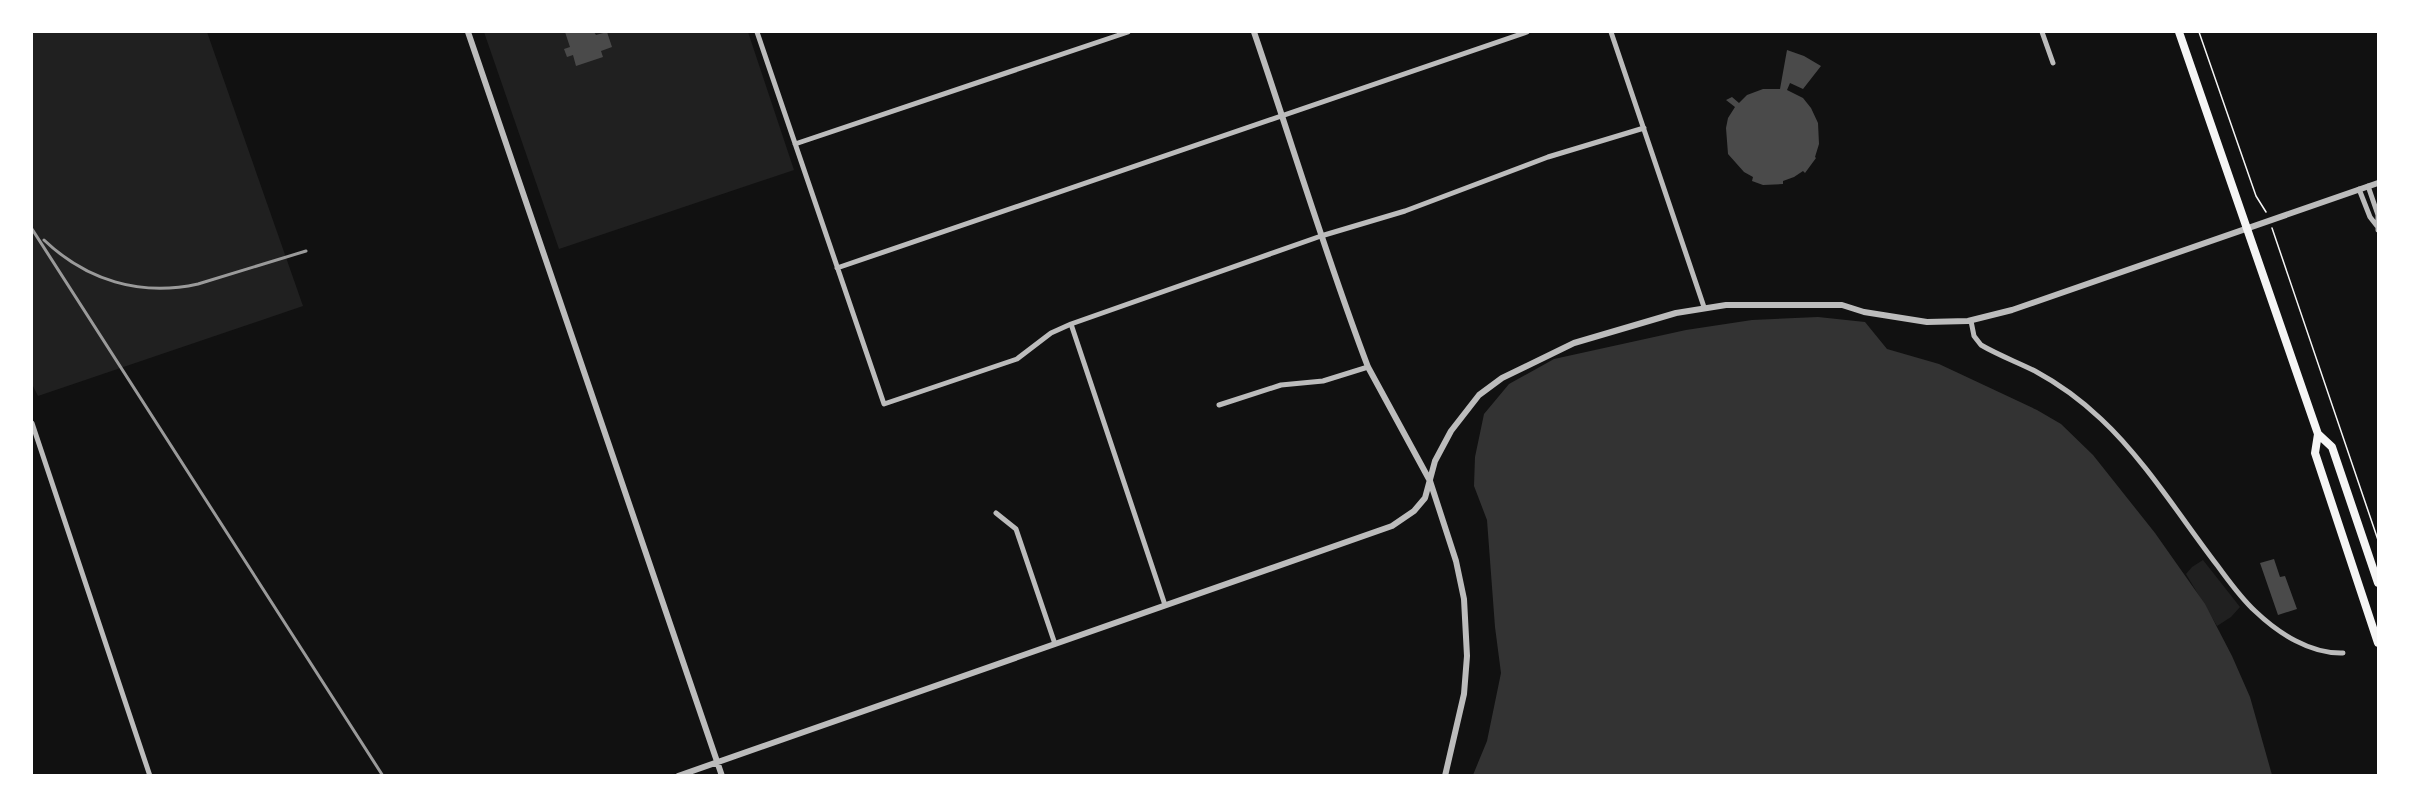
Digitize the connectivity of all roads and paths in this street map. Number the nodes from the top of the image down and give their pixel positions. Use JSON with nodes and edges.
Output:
{"nodes":[{"id":1,"x":468,"y":32,"type":"edge"},
{"id":2,"x":757,"y":32,"type":"edge"},
{"id":3,"x":1128,"y":32,"type":"edge"},
{"id":4,"x":1254,"y":32,"type":"edge"},
{"id":5,"x":1527,"y":32,"type":"edge"},
{"id":6,"x":1611,"y":32,"type":"edge"},
{"id":7,"x":2042,"y":32,"type":"edge"},
{"id":8,"x":2179,"y":32,"type":"edge"},
{"id":9,"x":2199,"y":32,"type":"edge"},
{"id":10,"x":2053,"y":63,"type":"dead end"},
{"id":11,"x":1283,"y":115,"type":"junction"},
{"id":12,"x":1644,"y":128,"type":"junction"},
{"id":13,"x":795,"y":144,"type":"junction"},
{"id":14,"x":2379,"y":183,"type":"edge"},
{"id":15,"x":2368,"y":186,"type":"junction"},
{"id":16,"x":2360,"y":189,"type":"junction"},
{"id":17,"x":2269,"y":220,"type":"junction"},
{"id":18,"x":2248,"y":228,"type":"junction"},
{"id":19,"x":2378,"y":228,"type":"edge"},
{"id":20,"x":1321,"y":236,"type":"junction"},
{"id":21,"x":837,"y":267,"type":"junction"},
{"id":22,"x":1704,"y":307,"type":"junction"},
{"id":23,"x":1971,"y":321,"type":"junction"},
{"id":24,"x":1071,"y":324,"type":"junction"},
{"id":25,"x":1368,"y":367,"type":"junction"},
{"id":26,"x":1219,"y":405,"type":"dead end"},
{"id":27,"x":32,"y":423,"type":"edge"},
{"id":28,"x":2318,"y":434,"type":"junction"},
{"id":29,"x":1430,"y":481,"type":"junction"},
{"id":30,"x":996,"y":513,"type":"dead end"},
{"id":31,"x":2379,"y":540,"type":"edge"},
{"id":32,"x":2379,"y":583,"type":"edge"},
{"id":33,"x":1164,"y":605,"type":"junction"},
{"id":34,"x":2379,"y":643,"type":"edge"},
{"id":35,"x":1055,"y":644,"type":"junction"},
{"id":36,"x":2343,"y":653,"type":"dead end"},
{"id":37,"x":717,"y":762,"type":"junction"},
{"id":38,"x":150,"y":776,"type":"edge"},
{"id":39,"x":678,"y":776,"type":"edge"},
{"id":40,"x":722,"y":776,"type":"edge"},
{"id":41,"x":1445,"y":776,"type":"edge"}],
"edges":[{"from":1,"to":37,"type":"street"},
{"from":2,"to":13,"type":"street"},
{"from":3,"to":13,"type":"street"},
{"from":4,"to":11,"type":"street"},
{"from":5,"to":11,"type":"street"},
{"from":6,"to":12,"type":"street"},
{"from":7,"to":10,"type":"street"},
{"from":8,"to":18,"type":"main road"},
{"from":9,"to":17,"type":"path"},
{"from":11,"to":20,"type":"street"},
{"from":11,"to":21,"type":"street"},
{"from":12,"to":20,"type":"street"},
{"from":12,"to":22,"type":"street"},
{"from":13,"to":21,"type":"street"},
{"from":14,"to":15,"type":"street"},
{"from":15,"to":16,"type":"street"},
{"from":15,"to":19,"type":"street"},
{"from":16,"to":17,"type":"street"},
{"from":16,"to":19,"type":"street"},
{"from":17,"to":18,"type":"street"},
{"from":17,"to":31,"type":"path"},
{"from":18,"to":23,"type":"street"},
{"from":18,"to":28,"type":"main road"},
{"from":20,"to":24,"type":"street"},
{"from":20,"to":25,"type":"street"},
{"from":21,"to":24,"type":"street"},
{"from":22,"to":23,"type":"street"},
{"from":22,"to":29,"type":"street"},
{"from":23,"to":36,"type":"street"},
{"from":24,"to":33,"type":"street"},
{"from":25,"to":26,"type":"street"},
{"from":25,"to":29,"type":"street"},
{"from":27,"to":38,"type":"street"},
{"from":28,"to":32,"type":"main road"},
{"from":28,"to":34,"type":"main road"},
{"from":29,"to":33,"type":"street"},
{"from":29,"to":41,"type":"street"},
{"from":30,"to":35,"type":"street"},
{"from":33,"to":35,"type":"street"},
{"from":35,"to":37,"type":"street"},
{"from":37,"to":39,"type":"street"},
{"from":37,"to":40,"type":"street"}]}
